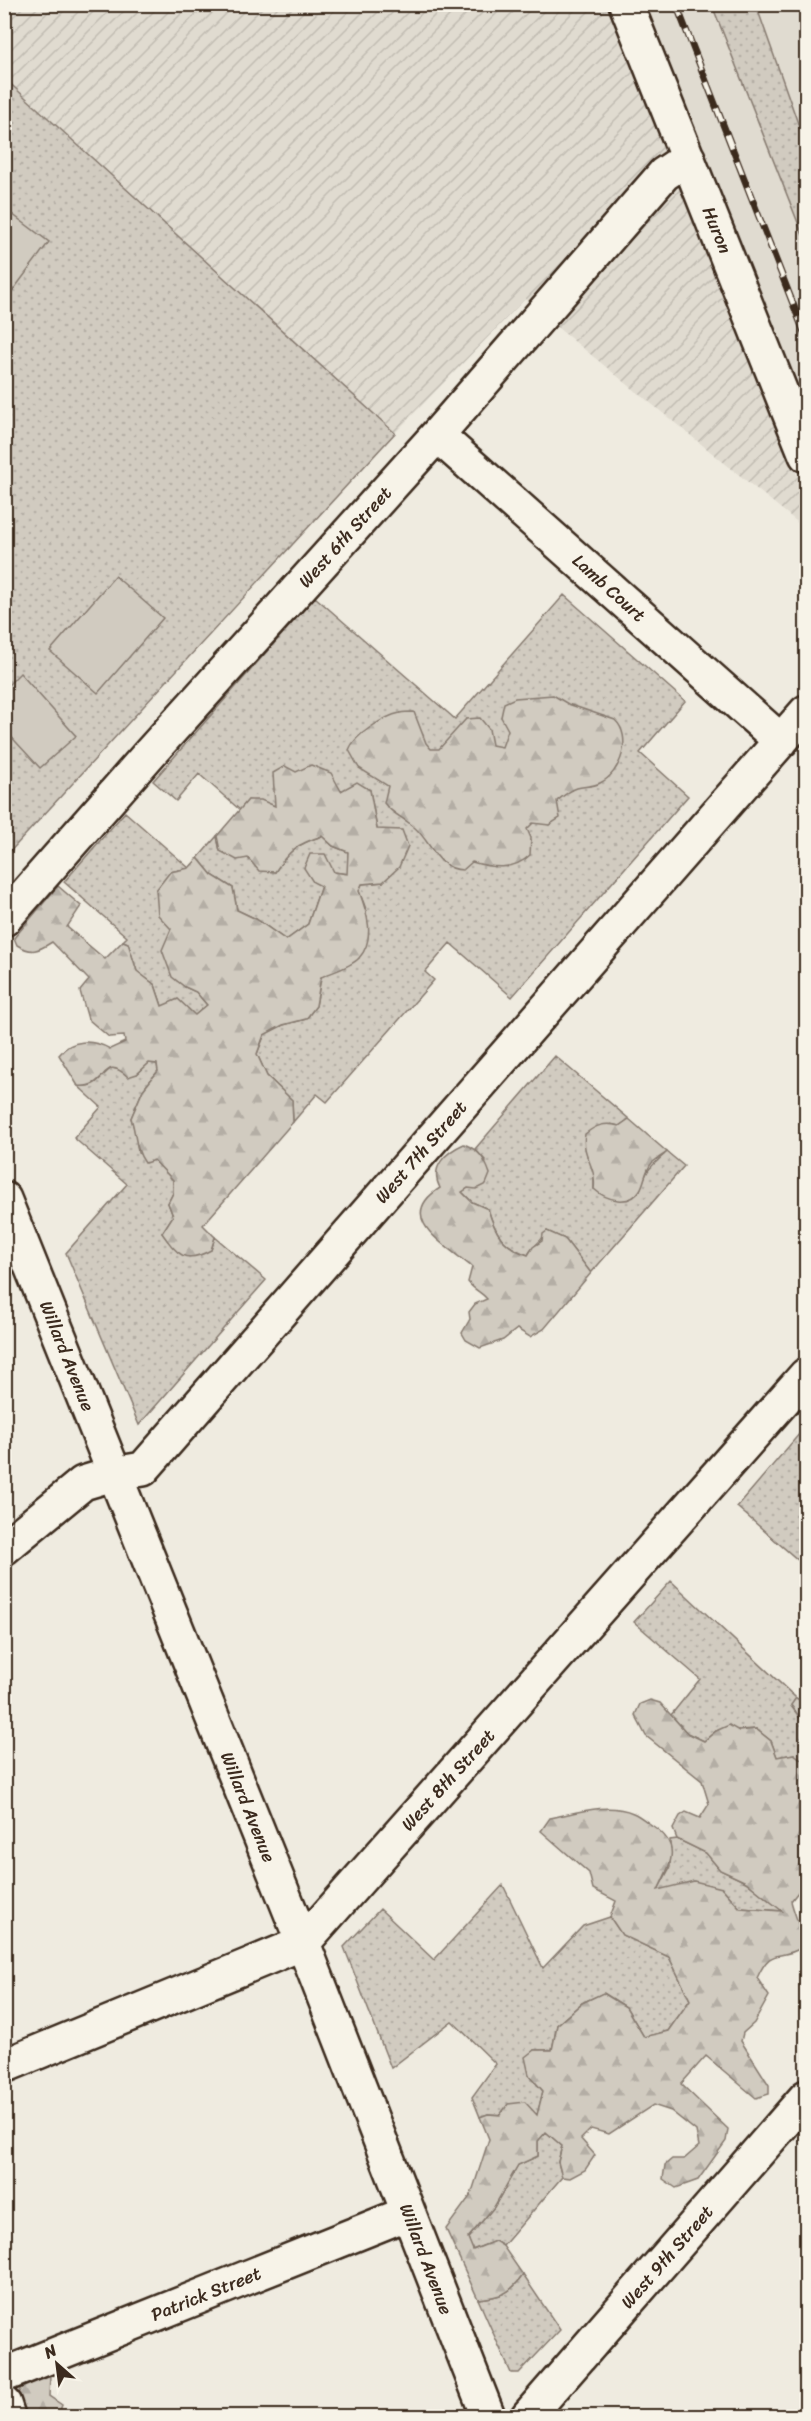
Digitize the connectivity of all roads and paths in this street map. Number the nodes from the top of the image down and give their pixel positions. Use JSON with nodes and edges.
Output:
{"nodes":[{"id":1,"x":627,"y":4,"type":"edge"},
{"id":2,"x":688,"y":158,"type":"junction"},
{"id":3,"x":437,"y":435,"type":"junction"},
{"id":4,"x":807,"y":455,"type":"edge"},
{"id":5,"x":807,"y":712,"type":"edge"},
{"id":6,"x":781,"y":741,"type":"junction"},
{"id":7,"x":4,"y":919,"type":"edge"},
{"id":8,"x":4,"y":1199,"type":"edge"},
{"id":9,"x":807,"y":1375,"type":"edge"},
{"id":10,"x":113,"y":1474,"type":"junction"},
{"id":11,"x":4,"y":1548,"type":"edge"},
{"id":12,"x":303,"y":1943,"type":"junction"},
{"id":13,"x":4,"y":2066,"type":"edge"},
{"id":14,"x":807,"y":2097,"type":"edge"},
{"id":15,"x":408,"y":2213,"type":"junction"},
{"id":16,"x":4,"y":2375,"type":"edge"},
{"id":17,"x":4,"y":2404,"type":"edge"},
{"id":18,"x":8,"y":2416,"type":"edge"},
{"id":19,"x":488,"y":2416,"type":"edge"},
{"id":20,"x":528,"y":2416,"type":"edge"}],
"edges":[{"from":1,"to":2,"type":"street","name":"Huron"},
{"from":2,"to":3,"type":"street","name":"West 6th Street"},
{"from":2,"to":4,"type":"street","name":"Huron"},
{"from":3,"to":6,"type":"street","name":"Lamb Court"},
{"from":3,"to":7,"type":"street","name":"West 6th Street"},
{"from":5,"to":6,"type":"street","name":"West 7th Street"},
{"from":6,"to":10,"type":"street","name":"West 7th Street"},
{"from":8,"to":10,"type":"street","name":"Willard Avenue"},
{"from":9,"to":12,"type":"street","name":"West 8th Street"},
{"from":10,"to":11,"type":"street","name":"West 7th Street"},
{"from":10,"to":12,"type":"street","name":"Willard Avenue"},
{"from":12,"to":13,"type":"street","name":"West 8th Street"},
{"from":12,"to":15,"type":"street","name":"Willard Avenue"},
{"from":14,"to":20,"type":"street","name":"West 9th Street"},
{"from":15,"to":16,"type":"street","name":"Patrick Street"},
{"from":15,"to":19,"type":"street","name":"Willard Avenue"},
{"from":17,"to":18,"type":"street"}]}
